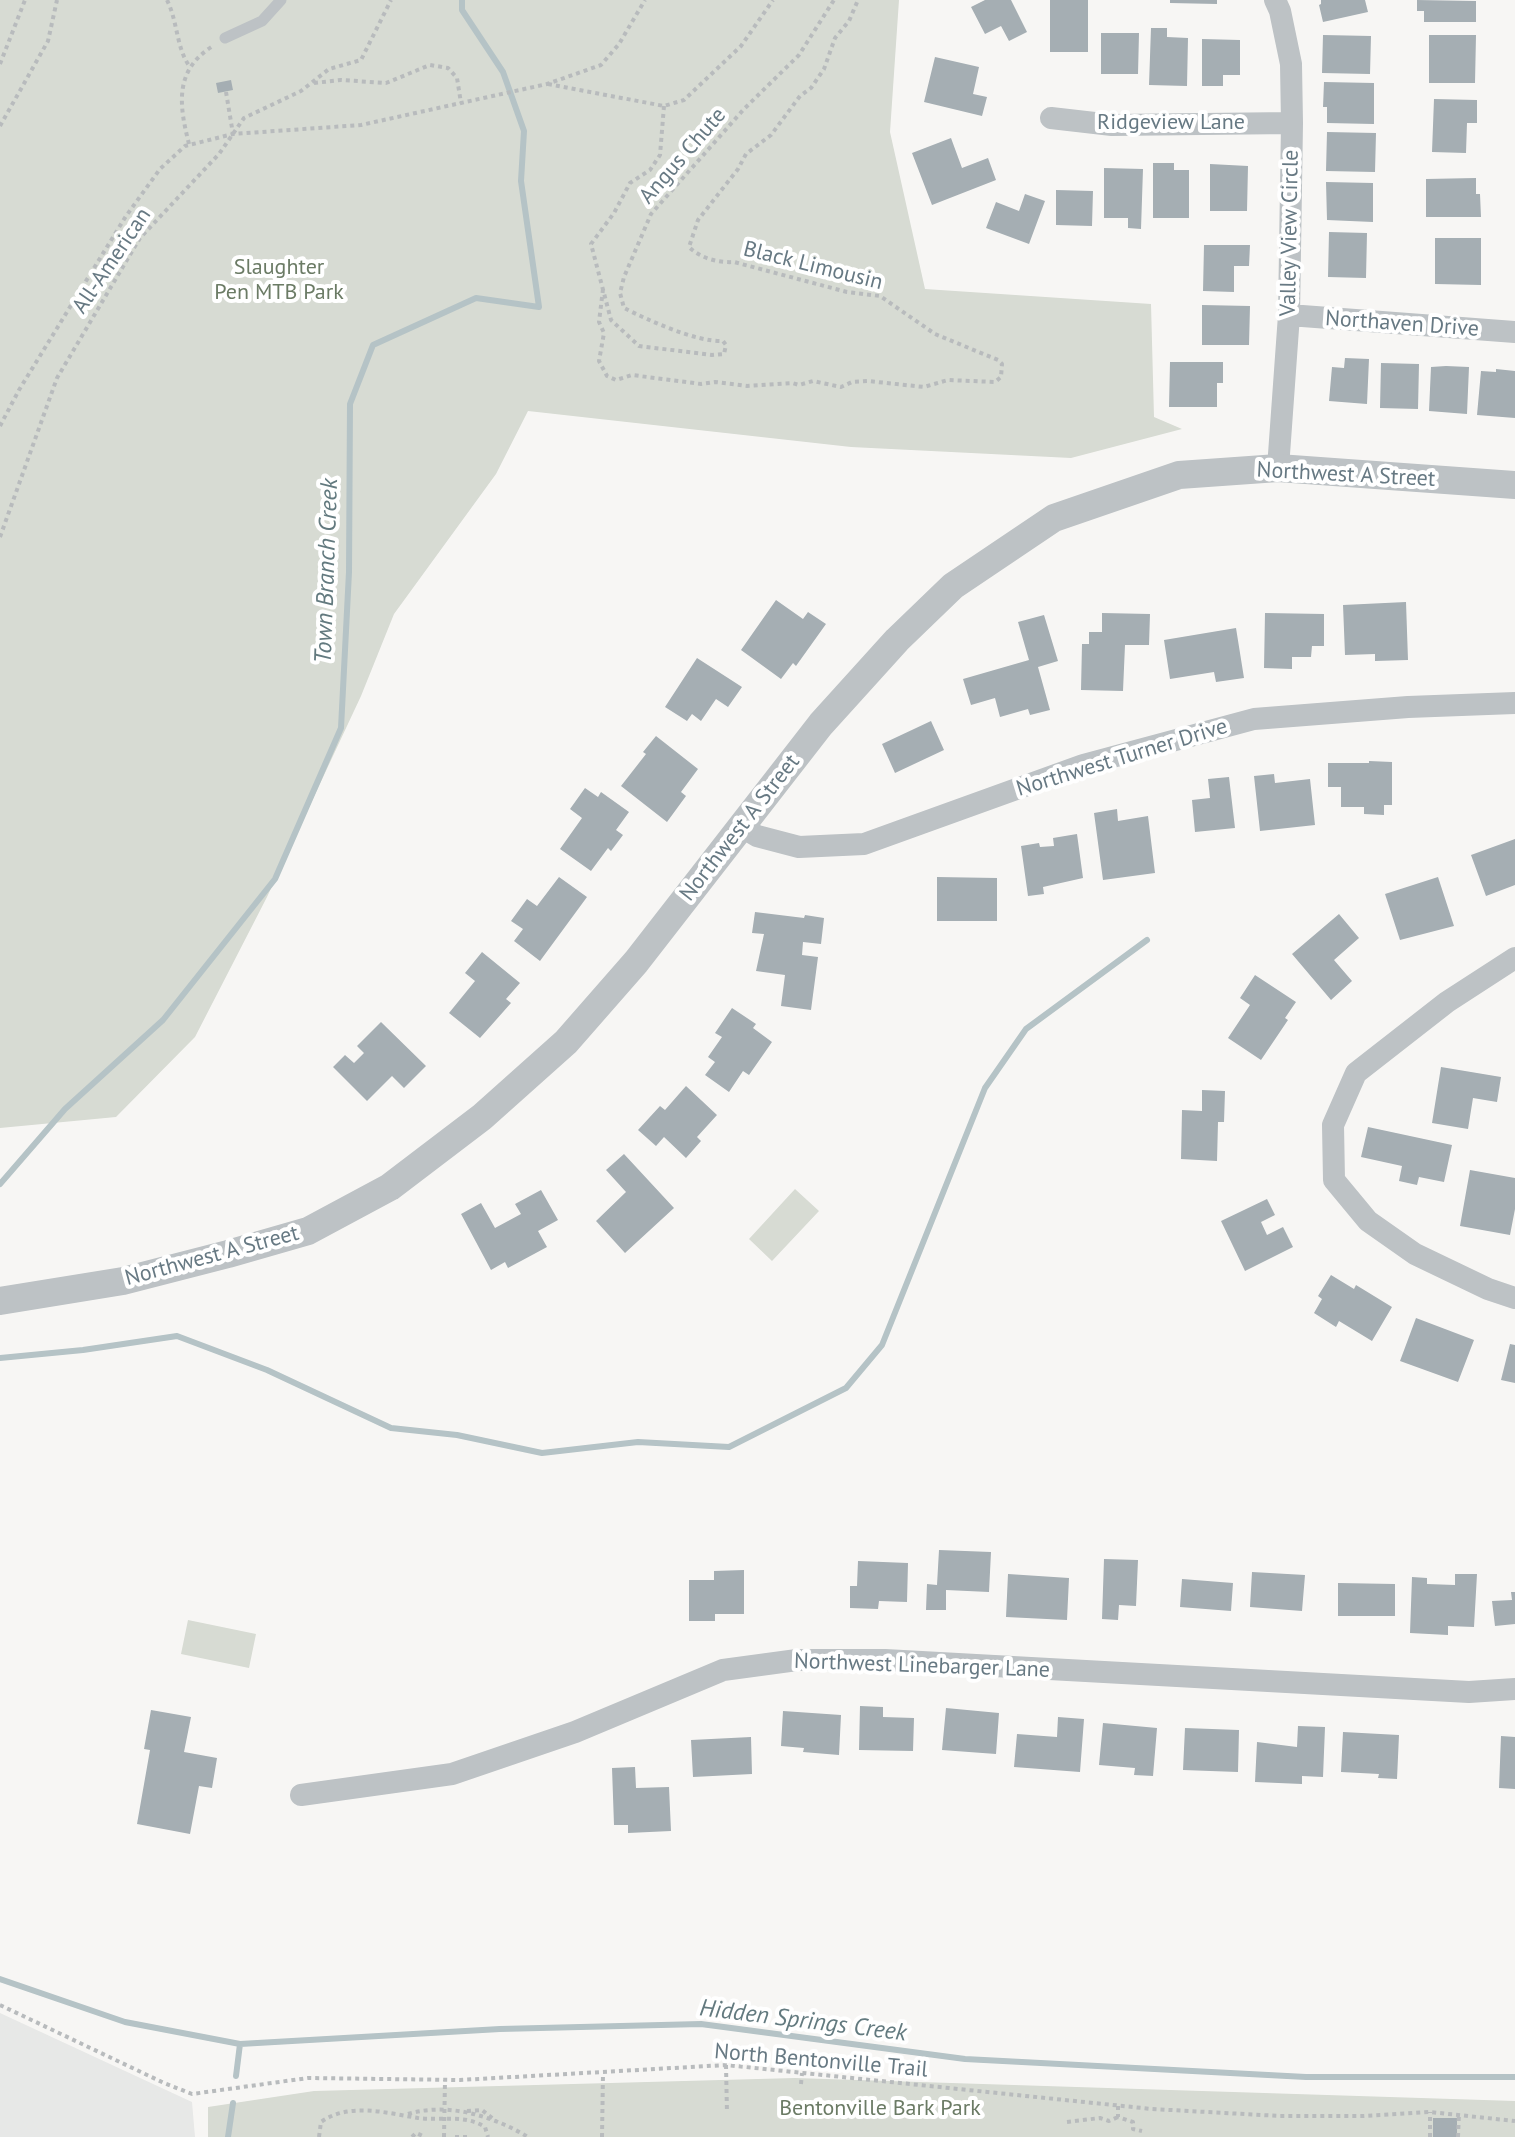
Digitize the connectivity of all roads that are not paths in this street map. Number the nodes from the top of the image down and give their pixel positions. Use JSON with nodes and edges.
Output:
{"nodes":[{"id":1,"x":281,"y":0,"type":"edge"},
{"id":2,"x":1275,"y":0,"type":"edge"},
{"id":3,"x":225,"y":38,"type":"road end"},
{"id":4,"x":1051,"y":118,"type":"dead end"},
{"id":5,"x":1292,"y":123,"type":"junction"},
{"id":6,"x":1289,"y":315,"type":"junction"},
{"id":7,"x":1515,"y":332,"type":"edge"},
{"id":8,"x":1278,"y":468,"type":"junction"},
{"id":9,"x":1515,"y":485,"type":"edge"},
{"id":10,"x":1515,"y":703,"type":"edge"},
{"id":11,"x":740,"y":826,"type":"junction"},
{"id":12,"x":1515,"y":958,"type":"edge"},
{"id":13,"x":1515,"y":1298,"type":"edge"},
{"id":14,"x":0,"y":1301,"type":"edge"},
{"id":15,"x":1515,"y":1689,"type":"edge"},
{"id":16,"x":301,"y":1795,"type":"dead end"}],
"edges":[{"from":1,"to":3,"type":"lane"},
{"from":2,"to":5,"type":"street","name":"Valley View Circle"},
{"from":4,"to":5,"type":"street","name":"Ridgeview Lane"},
{"from":5,"to":6,"type":"street","name":"Valley View Circle"},
{"from":6,"to":7,"type":"street","name":"Northaven Drive"},
{"from":6,"to":8,"type":"street","name":"Valley View Circle"},
{"from":8,"to":9,"type":"street","name":"Northwest A Street"},
{"from":8,"to":11,"type":"street","name":"Northwest A Street"},
{"from":10,"to":11,"type":"street","name":"Northwest Turner Drive"},
{"from":11,"to":14,"type":"street","name":"Northwest A Street"},
{"from":12,"to":13,"type":"street"},
{"from":15,"to":16,"type":"street","name":"Northwest Linebarger Lane"}]}
